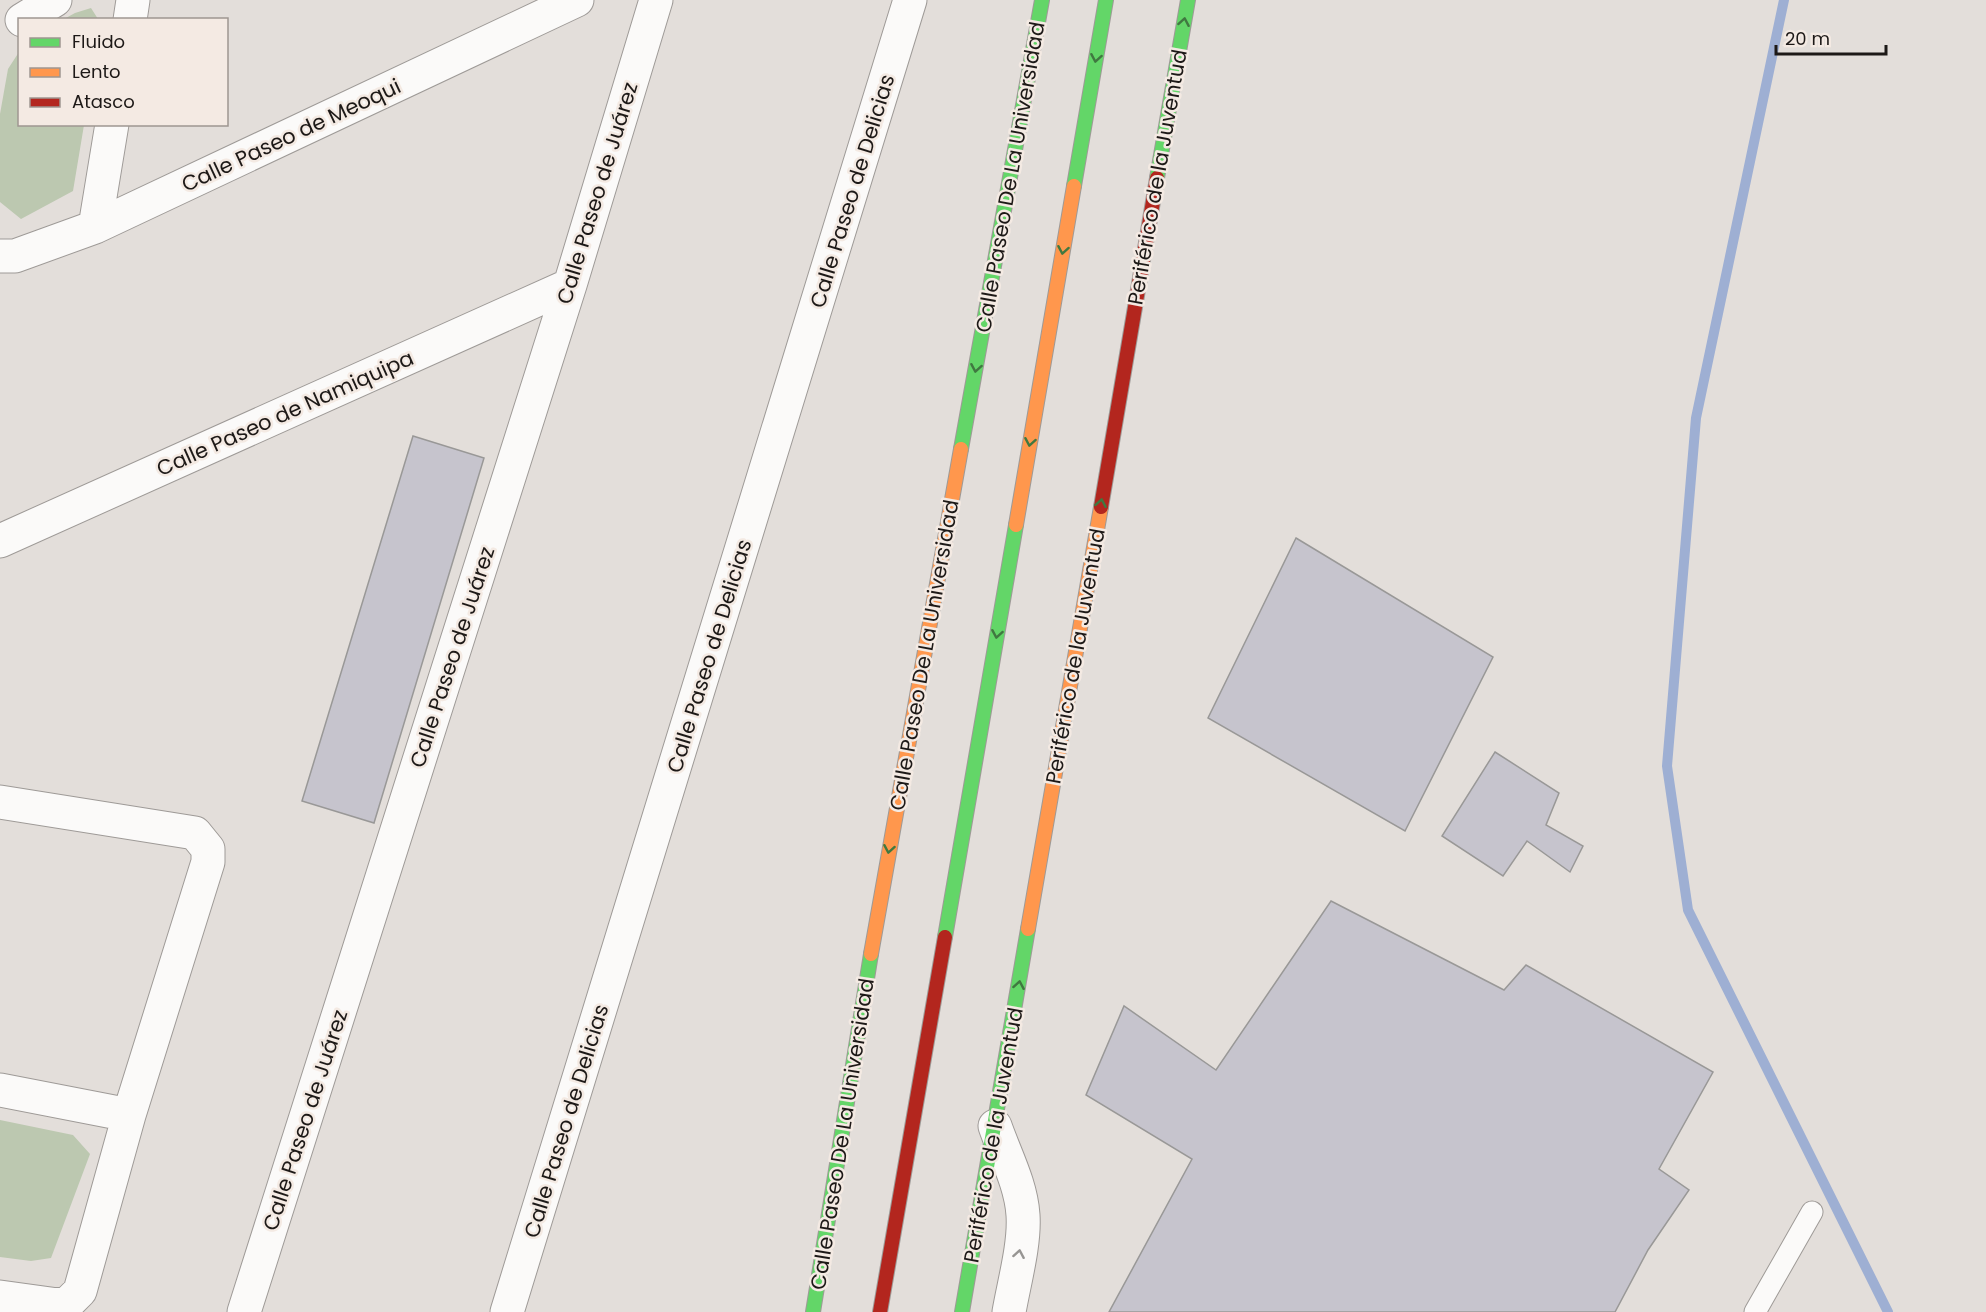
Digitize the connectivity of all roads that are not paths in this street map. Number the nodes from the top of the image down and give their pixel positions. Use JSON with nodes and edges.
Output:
{"nodes":[{"id":1,"x":55,"y":0,"type":"edge"},
{"id":2,"x":134,"y":0,"type":"edge"},
{"id":3,"x":577,"y":0,"type":"edge"},
{"id":4,"x":656,"y":0,"type":"edge"},
{"id":5,"x":910,"y":0,"type":"edge"},
{"id":6,"x":1042,"y":0,"type":"edge"},
{"id":7,"x":1106,"y":0,"type":"edge"},
{"id":8,"x":1188,"y":0,"type":"edge"},
{"id":9,"x":24,"y":18,"type":"edge"},
{"id":10,"x":130,"y":18,"type":"edge"},
{"id":11,"x":18,"y":22,"type":"edge"},
{"id":12,"x":0,"y":33,"type":"edge"},
{"id":13,"x":112,"y":126,"type":"edge"},
{"id":14,"x":95,"y":227,"type":"junction"},
{"id":15,"x":0,"y":256,"type":"edge"},
{"id":16,"x":570,"y":285,"type":"junction"},
{"id":17,"x":0,"y":541,"type":"edge"},
{"id":18,"x":0,"y":802,"type":"edge"},
{"id":19,"x":0,"y":1090,"type":"edge"},
{"id":20,"x":129,"y":1115,"type":"junction"},
{"id":21,"x":995,"y":1126,"type":"junction"},
{"id":22,"x":1812,"y":1212,"type":"dead end"},
{"id":23,"x":11,"y":1303,"type":"edge"},
{"id":24,"x":244,"y":1312,"type":"edge"},
{"id":25,"x":507,"y":1312,"type":"edge"},
{"id":26,"x":813,"y":1312,"type":"edge"},
{"id":27,"x":880,"y":1312,"type":"edge"},
{"id":28,"x":962,"y":1312,"type":"edge"},
{"id":29,"x":1009,"y":1312,"type":"edge"},
{"id":30,"x":1755,"y":1312,"type":"edge"}],
"edges":[{"from":1,"to":9,"type":"street"},
{"from":2,"to":10,"type":"street"},
{"from":3,"to":14,"type":"street","name":"Calle Paseo de Meoqui"},
{"from":4,"to":16,"type":"street","name":"Calle Paseo de Juárez"},
{"from":5,"to":25,"type":"street","name":"Calle Paseo de Delicias"},
{"from":6,"to":26,"type":"main road","name":"Calle Paseo De La Universidad","one_way":true},
{"from":7,"to":27,"type":"main road","one_way":true},
{"from":21,"to":8,"type":"main road","name":"Periférico de la Juventud","one_way":true},
{"from":11,"to":12,"type":"street"},
{"from":13,"to":14,"type":"street"},
{"from":14,"to":15,"type":"street","name":"Calle Paseo de Meoqui"},
{"from":16,"to":17,"type":"street","name":"Calle Paseo de Namiquipa"},
{"from":16,"to":24,"type":"street","name":"Calle Paseo de Juárez"},
{"from":18,"to":20,"type":"street"},
{"from":19,"to":20,"type":"street"},
{"from":20,"to":23,"type":"street"},
{"from":21,"to":28,"type":"main road","name":"Periférico de la Juventud"},
{"from":29,"to":21,"type":"street","one_way":true},
{"from":22,"to":30,"type":"lane"}]}
